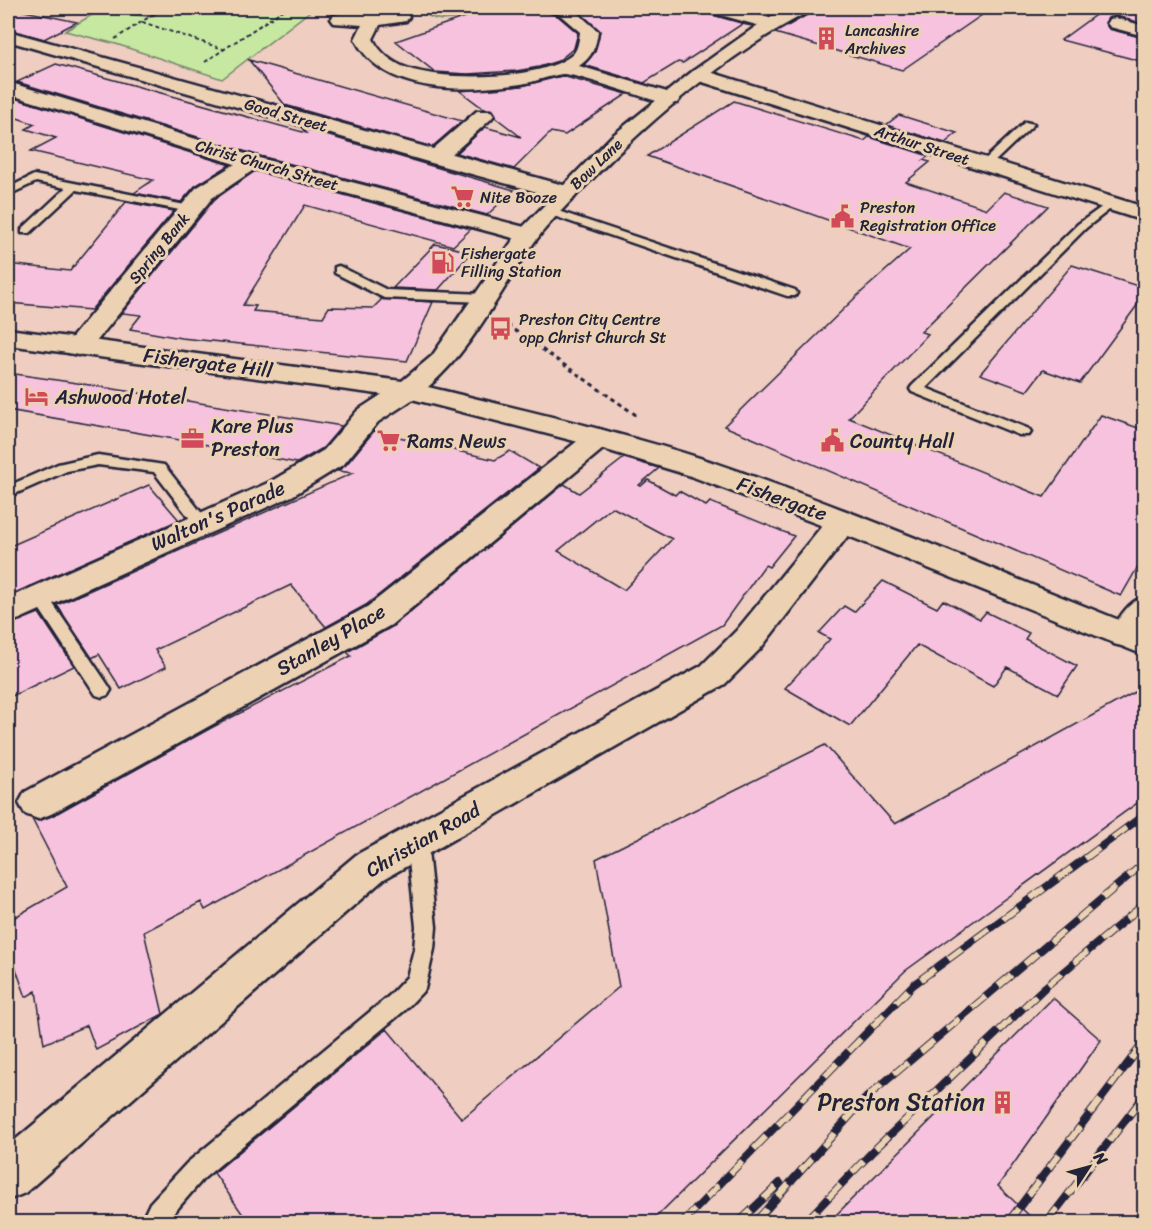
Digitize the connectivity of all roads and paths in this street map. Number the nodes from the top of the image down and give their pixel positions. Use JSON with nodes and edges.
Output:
{"nodes":[{"id":1,"x":164,"y":8,"type":"edge"},
{"id":2,"x":286,"y":8,"type":"edge"},
{"id":3,"x":557,"y":8,"type":"edge"},
{"id":4,"x":716,"y":8,"type":"edge"},
{"id":5,"x":802,"y":8,"type":"edge"},
{"id":6,"x":400,"y":17,"type":"dead end"},
{"id":7,"x":340,"y":19,"type":"dead end"},
{"id":8,"x":373,"y":20,"type":"junction"},
{"id":9,"x":141,"y":22,"type":"junction"},
{"id":10,"x":1116,"y":23,"type":"dead end"},
{"id":11,"x":771,"y":24,"type":"junction"},
{"id":12,"x":1144,"y":31,"type":"edge"},
{"id":13,"x":8,"y":36,"type":"edge"},
{"id":14,"x":224,"y":49,"type":"junction"},
{"id":15,"x":86,"y":57,"type":"junction"},
{"id":16,"x":564,"y":68,"type":"junction"},
{"id":17,"x":700,"y":75,"type":"junction"},
{"id":18,"x":175,"y":82,"type":"junction"},
{"id":19,"x":8,"y":88,"type":"edge"},
{"id":20,"x":669,"y":99,"type":"junction"},
{"id":21,"x":484,"y":115,"type":"dead end"},
{"id":22,"x":1029,"y":124,"type":"dead end"},
{"id":23,"x":435,"y":158,"type":"junction"},
{"id":24,"x":252,"y":162,"type":"junction"},
{"id":25,"x":985,"y":165,"type":"junction"},
{"id":26,"x":74,"y":186,"type":"junction"},
{"id":27,"x":8,"y":192,"type":"edge"},
{"id":28,"x":566,"y":193,"type":"junction"},
{"id":29,"x":1110,"y":204,"type":"junction"},
{"id":30,"x":190,"y":209,"type":"junction"},
{"id":31,"x":549,"y":212,"type":"junction"},
{"id":32,"x":1144,"y":214,"type":"edge"},
{"id":33,"x":26,"y":231,"type":"dead end"},
{"id":34,"x":528,"y":236,"type":"junction"},
{"id":35,"x":339,"y":270,"type":"dead end"},
{"id":36,"x":791,"y":293,"type":"dead end"},
{"id":37,"x":482,"y":301,"type":"junction"},
{"id":38,"x":8,"y":337,"type":"edge"},
{"id":39,"x":78,"y":347,"type":"junction"},
{"id":40,"x":408,"y":390,"type":"junction"},
{"id":41,"x":637,"y":416,"type":"dead end"},
{"id":42,"x":1024,"y":432,"type":"dead end"},
{"id":43,"x":599,"y":438,"type":"junction"},
{"id":44,"x":8,"y":492,"type":"edge"},
{"id":45,"x":842,"y":522,"type":"junction"},
{"id":46,"x":202,"y":524,"type":"junction"},
{"id":47,"x":39,"y":596,"type":"junction"},
{"id":48,"x":1144,"y":609,"type":"edge"},
{"id":49,"x":8,"y":611,"type":"edge"},
{"id":50,"x":1135,"y":639,"type":"edge"},
{"id":51,"x":102,"y":690,"type":"dead end"},
{"id":52,"x":38,"y":803,"type":"dead end"},
{"id":53,"x":417,"y":841,"type":"junction"},
{"id":54,"x":8,"y":1176,"type":"edge"},
{"id":55,"x":153,"y":1222,"type":"edge"}],
"edges":[{"from":1,"to":9,"type":"path"},
{"from":2,"to":14,"type":"path"},
{"from":3,"to":16,"type":"street"},
{"from":4,"to":11,"type":"street"},
{"from":5,"to":11,"type":"street","name":"Bow Lane"},
{"from":6,"to":8,"type":"street"},
{"from":7,"to":8,"type":"street"},
{"from":8,"to":16,"type":"street"},
{"from":9,"to":14,"type":"path"},
{"from":9,"to":15,"type":"path"},
{"from":10,"to":12,"type":"street"},
{"from":11,"to":17,"type":"street","name":"Bow Lane"},
{"from":13,"to":15,"type":"street","name":"Good Street"},
{"from":14,"to":18,"type":"path"},
{"from":15,"to":18,"type":"street","name":"Good Street"},
{"from":16,"to":20,"type":"street"},
{"from":17,"to":20,"type":"street","name":"Bow Lane"},
{"from":17,"to":25,"type":"street","name":"Arthur Street"},
{"from":18,"to":23,"type":"street","name":"Good Street"},
{"from":19,"to":24,"type":"street","name":"Christ Church Street"},
{"from":20,"to":28,"type":"street","name":"Bow Lane"},
{"from":21,"to":23,"type":"street"},
{"from":22,"to":25,"type":"lane"},
{"from":23,"to":28,"type":"street","name":"Good Street"},
{"from":24,"to":30,"type":"street","name":"Spring Bank"},
{"from":24,"to":34,"type":"street","name":"Christ Church Street"},
{"from":25,"to":29,"type":"street","name":"Arthur Street"},
{"from":26,"to":27,"type":"lane"},
{"from":26,"to":30,"type":"lane"},
{"from":26,"to":33,"type":"lane"},
{"from":28,"to":31,"type":"street","name":"Bow Lane"},
{"from":29,"to":32,"type":"street","name":"Arthur Street"},
{"from":29,"to":42,"type":"lane"},
{"from":30,"to":39,"type":"street","name":"Spring Bank"},
{"from":31,"to":34,"type":"street","name":"Bow Lane"},
{"from":31,"to":36,"type":"lane"},
{"from":34,"to":37,"type":"street","name":"Bow Lane"},
{"from":35,"to":37,"type":"lane"},
{"from":37,"to":40,"type":"street","name":"Bow Lane"},
{"from":37,"to":41,"type":"path"},
{"from":38,"to":39,"type":"street","name":"Fishergate Hill"},
{"from":39,"to":40,"type":"street","name":"Fishergate Hill"},
{"from":40,"to":43,"type":"street","name":"Fishergate"},
{"from":40,"to":46,"type":"street","name":"Walton's Parade"},
{"from":43,"to":45,"type":"street","name":"Fishergate"},
{"from":43,"to":52,"type":"street","name":"Stanley Place"},
{"from":44,"to":46,"type":"lane"},
{"from":45,"to":50,"type":"street","name":"Fishergate"},
{"from":45,"to":53,"type":"street","name":"Christian Road"},
{"from":46,"to":47,"type":"street","name":"Walton's Parade"},
{"from":47,"to":49,"type":"street","name":"Walton's Parade"},
{"from":47,"to":51,"type":"lane"},
{"from":48,"to":50,"type":"street"},
{"from":53,"to":54,"type":"street","name":"Christian Road"},
{"from":53,"to":55,"type":"lane"}]}
